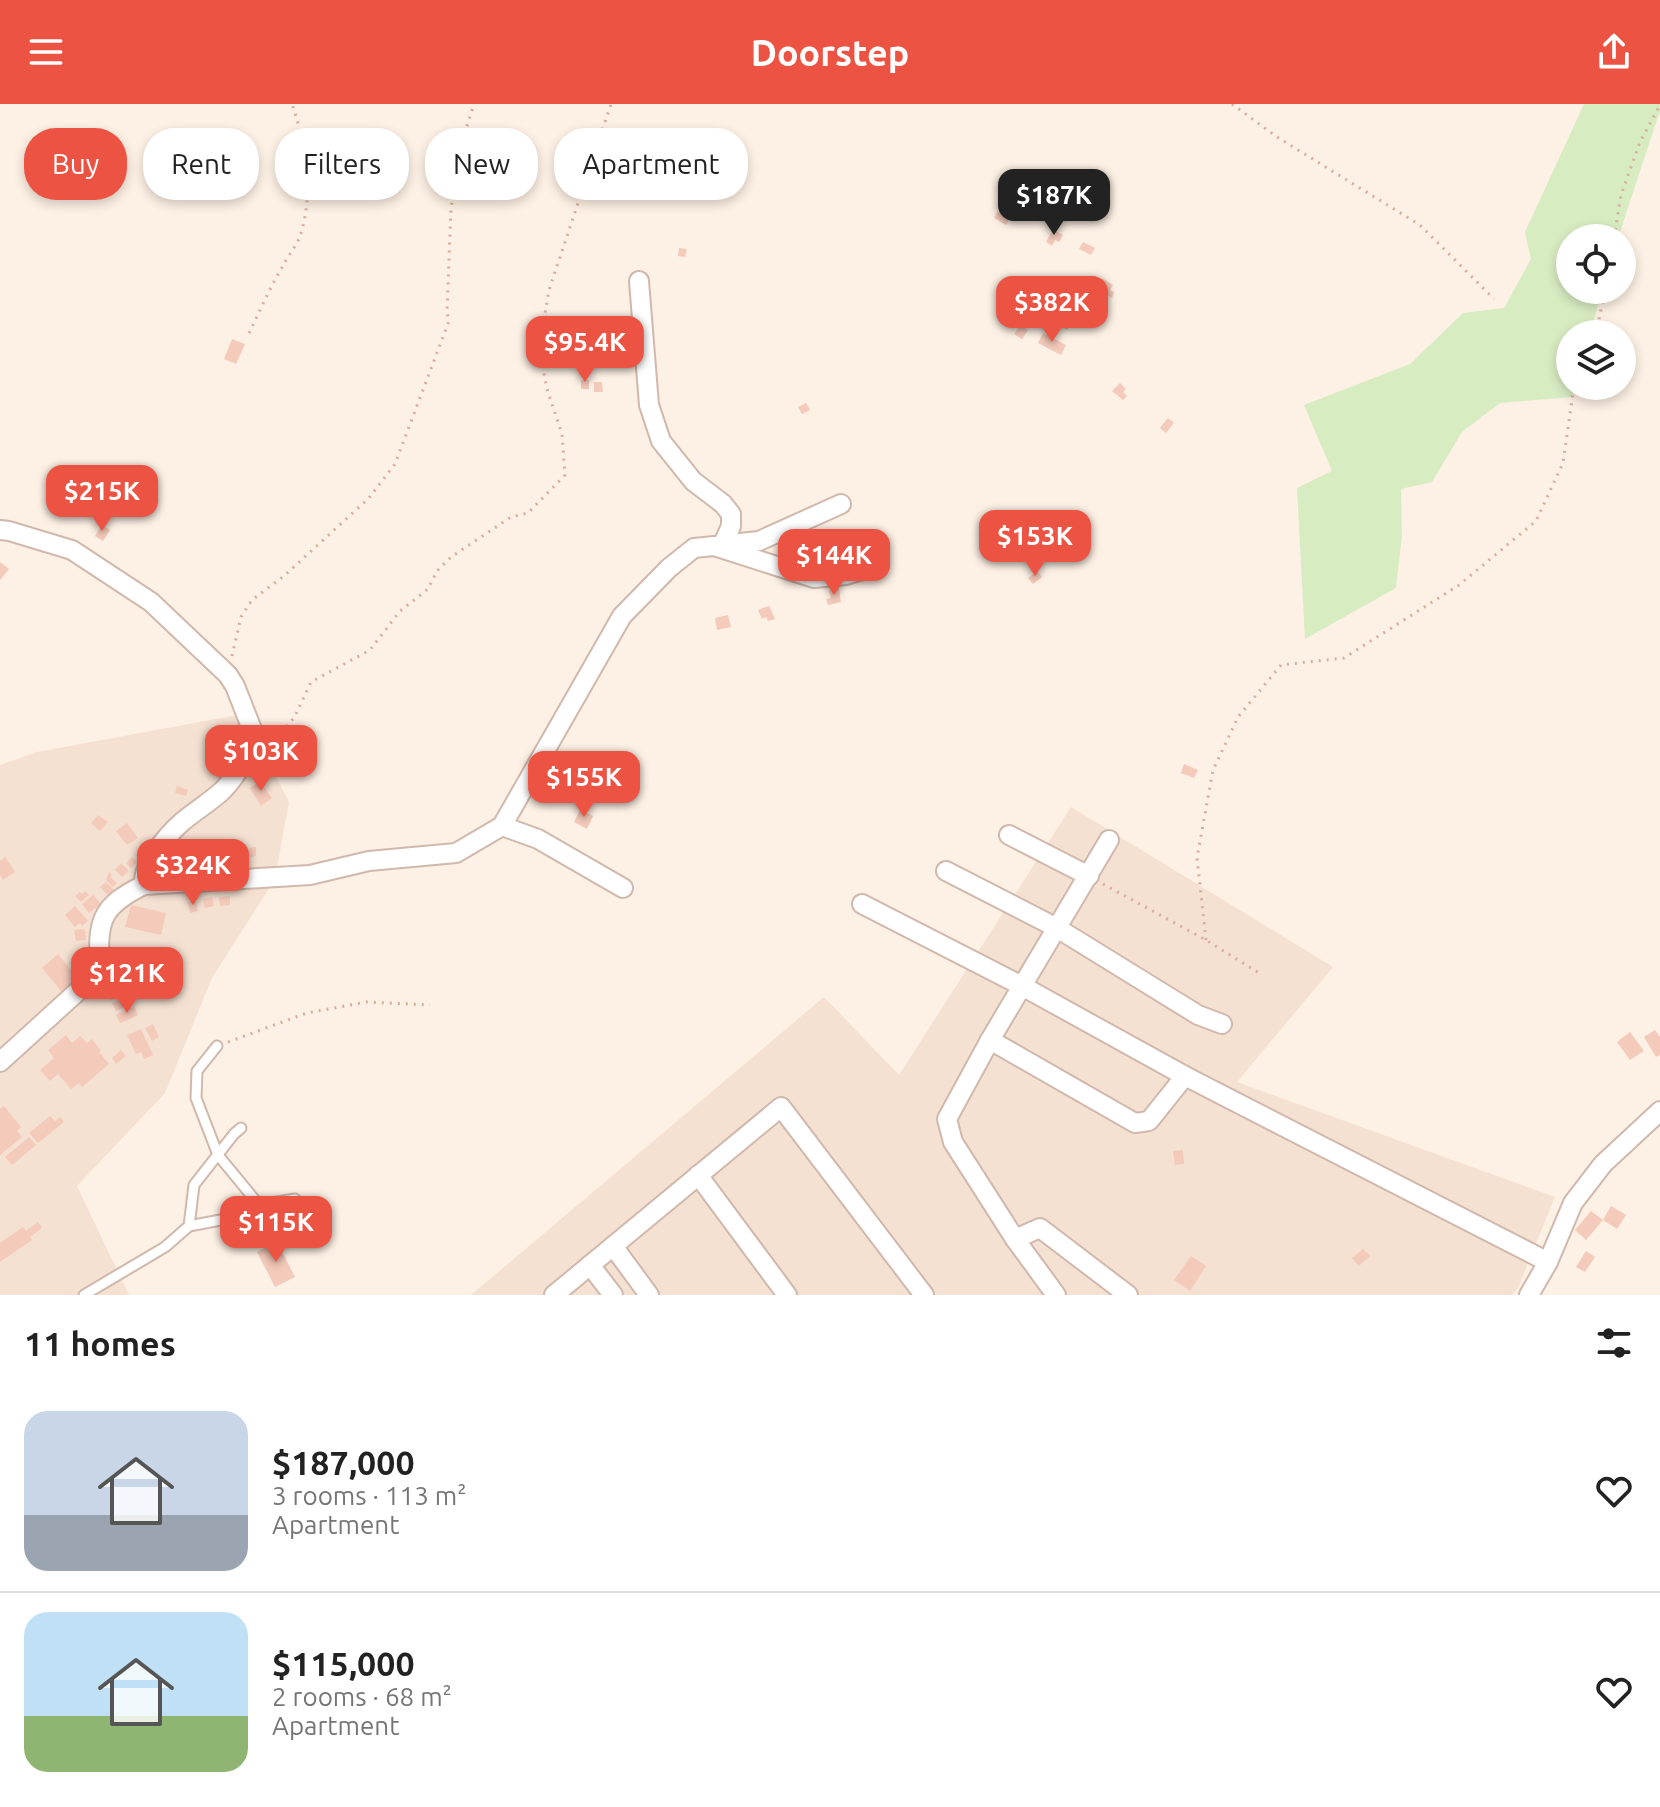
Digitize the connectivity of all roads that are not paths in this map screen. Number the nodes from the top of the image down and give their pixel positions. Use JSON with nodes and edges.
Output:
{"nodes":[{"id":1,"x":639,"y":281,"type":"dead end"},
{"id":2,"x":841,"y":504,"type":"dead end"},
{"id":3,"x":0,"y":530,"type":"edge"},
{"id":4,"x":718,"y":545,"type":"junction"},
{"id":5,"x":879,"y":565,"type":"dead end"},
{"id":6,"x":502,"y":826,"type":"junction"},
{"id":7,"x":1009,"y":835,"type":"dead end"},
{"id":8,"x":1109,"y":840,"type":"dead end"},
{"id":9,"x":946,"y":871,"type":"dead end"},
{"id":10,"x":1089,"y":876,"type":"junction"},
{"id":11,"x":144,"y":885,"type":"junction"},
{"id":12,"x":623,"y":888,"type":"dead end"},
{"id":13,"x":862,"y":904,"type":"dead end"},
{"id":14,"x":1057,"y":928,"type":"junction"},
{"id":15,"x":1022,"y":986,"type":"junction"},
{"id":16,"x":1222,"y":1024,"type":"dead end"},
{"id":17,"x":990,"y":1040,"type":"junction"},
{"id":18,"x":217,"y":1046,"type":"road end"},
{"id":19,"x":0,"y":1062,"type":"edge"},
{"id":20,"x":1185,"y":1076,"type":"junction"},
{"id":21,"x":1660,"y":1111,"type":"edge"},
{"id":22,"x":241,"y":1128,"type":"dead end"},
{"id":23,"x":218,"y":1155,"type":"junction"},
{"id":24,"x":698,"y":1175,"type":"junction"},
{"id":25,"x":295,"y":1199,"type":"dead end"},
{"id":26,"x":259,"y":1205,"type":"junction"},
{"id":27,"x":189,"y":1226,"type":"junction"},
{"id":28,"x":1015,"y":1239,"type":"junction"},
{"id":29,"x":613,"y":1246,"type":"junction"},
{"id":30,"x":1548,"y":1262,"type":"junction"},
{"id":31,"x":590,"y":1265,"type":"junction"},
{"id":32,"x":84,"y":1295,"type":"edge"},
{"id":33,"x":554,"y":1295,"type":"edge"},
{"id":34,"x":613,"y":1295,"type":"edge"},
{"id":35,"x":649,"y":1295,"type":"edge"},
{"id":36,"x":787,"y":1295,"type":"edge"},
{"id":37,"x":924,"y":1295,"type":"edge"},
{"id":38,"x":1056,"y":1295,"type":"edge"},
{"id":39,"x":1128,"y":1295,"type":"edge"},
{"id":40,"x":1529,"y":1295,"type":"edge"}],
"edges":[{"from":1,"to":4,"type":"street"},
{"from":2,"to":4,"type":"street"},
{"from":3,"to":11,"type":"street"},
{"from":4,"to":5,"type":"street"},
{"from":4,"to":6,"type":"street"},
{"from":6,"to":11,"type":"street"},
{"from":6,"to":12,"type":"street"},
{"from":7,"to":10,"type":"street"},
{"from":8,"to":10,"type":"street"},
{"from":9,"to":14,"type":"street"},
{"from":10,"to":14,"type":"street"},
{"from":11,"to":19,"type":"street"},
{"from":13,"to":15,"type":"street"},
{"from":14,"to":15,"type":"street"},
{"from":14,"to":16,"type":"street"},
{"from":15,"to":17,"type":"street"},
{"from":15,"to":20,"type":"street"},
{"from":17,"to":20,"type":"street"},
{"from":17,"to":28,"type":"street"},
{"from":18,"to":23,"type":"lane"},
{"from":20,"to":30,"type":"street"},
{"from":21,"to":30,"type":"street"},
{"from":22,"to":23,"type":"lane"},
{"from":23,"to":26,"type":"lane"},
{"from":23,"to":27,"type":"lane"},
{"from":24,"to":29,"type":"street"},
{"from":24,"to":36,"type":"street"},
{"from":24,"to":37,"type":"street"},
{"from":25,"to":26,"type":"lane"},
{"from":26,"to":27,"type":"lane"},
{"from":27,"to":32,"type":"lane"},
{"from":28,"to":38,"type":"street"},
{"from":28,"to":39,"type":"street"},
{"from":29,"to":31,"type":"street"},
{"from":29,"to":35,"type":"street"},
{"from":30,"to":40,"type":"street"},
{"from":31,"to":33,"type":"street"},
{"from":31,"to":34,"type":"street"}]}
